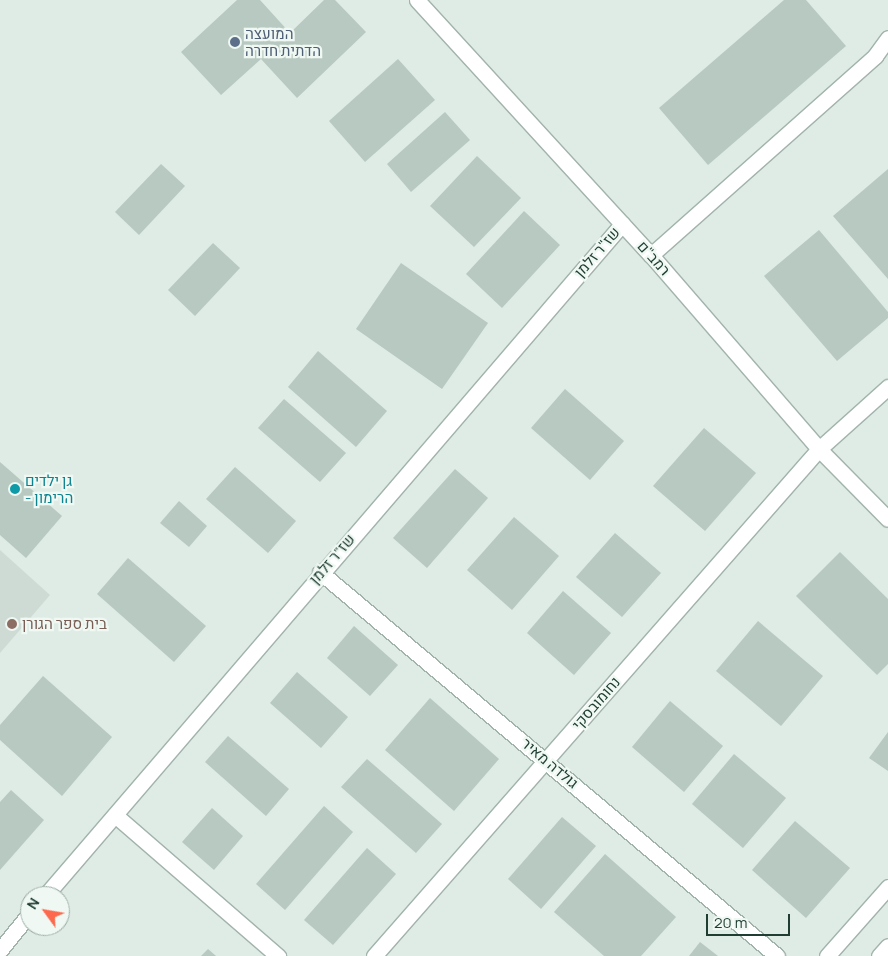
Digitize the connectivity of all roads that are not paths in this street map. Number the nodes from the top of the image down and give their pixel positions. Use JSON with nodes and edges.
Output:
{"nodes":[{"id":1,"x":417,"y":0,"type":"edge"},
{"id":2,"x":888,"y":38,"type":"edge"},
{"id":3,"x":622,"y":224,"type":"junction"},
{"id":4,"x":651,"y":255,"type":"junction"},
{"id":5,"x":888,"y":387,"type":"edge"},
{"id":6,"x":819,"y":449,"type":"junction"},
{"id":7,"x":888,"y":519,"type":"edge"},
{"id":8,"x":320,"y":572,"type":"junction"},
{"id":9,"x":546,"y":760,"type":"junction"},
{"id":10,"x":115,"y":815,"type":"junction"},
{"id":11,"x":54,"y":886,"type":"edge"},
{"id":12,"x":888,"y":887,"type":"edge"},
{"id":13,"x":20,"y":925,"type":"edge"},
{"id":14,"x":888,"y":946,"type":"edge"},
{"id":15,"x":0,"y":950,"type":"edge"},
{"id":16,"x":278,"y":956,"type":"edge"},
{"id":17,"x":374,"y":956,"type":"edge"},
{"id":18,"x":777,"y":956,"type":"edge"},
{"id":19,"x":827,"y":956,"type":"edge"},
{"id":20,"x":879,"y":956,"type":"edge"}],
"edges":[{"from":1,"to":3,"type":"street","name":"רמב\"ם"},
{"from":2,"to":4,"type":"street"},
{"from":3,"to":4,"type":"street","name":"רמב\"ם"},
{"from":3,"to":8,"type":"street","name":"שז\"ר זלמן"},
{"from":4,"to":6,"type":"street","name":"רמב\"ם"},
{"from":5,"to":6,"type":"street","name":"נחומובסקי"},
{"from":6,"to":7,"type":"street","name":"רמב\"ם"},
{"from":6,"to":9,"type":"street","name":"נחומובסקי"},
{"from":8,"to":9,"type":"street","name":"גולדה מאיר"},
{"from":8,"to":10,"type":"street","name":"שז\"ר זלמן"},
{"from":9,"to":17,"type":"street","name":"נחומובסקי"},
{"from":9,"to":18,"type":"street","name":"גולדה מאיר"},
{"from":10,"to":11,"type":"street","name":"שז\"ר זלמן"},
{"from":10,"to":16,"type":"street"},
{"from":12,"to":19,"type":"street"},
{"from":13,"to":15,"type":"street"},
{"from":14,"to":20,"type":"street"}]}
